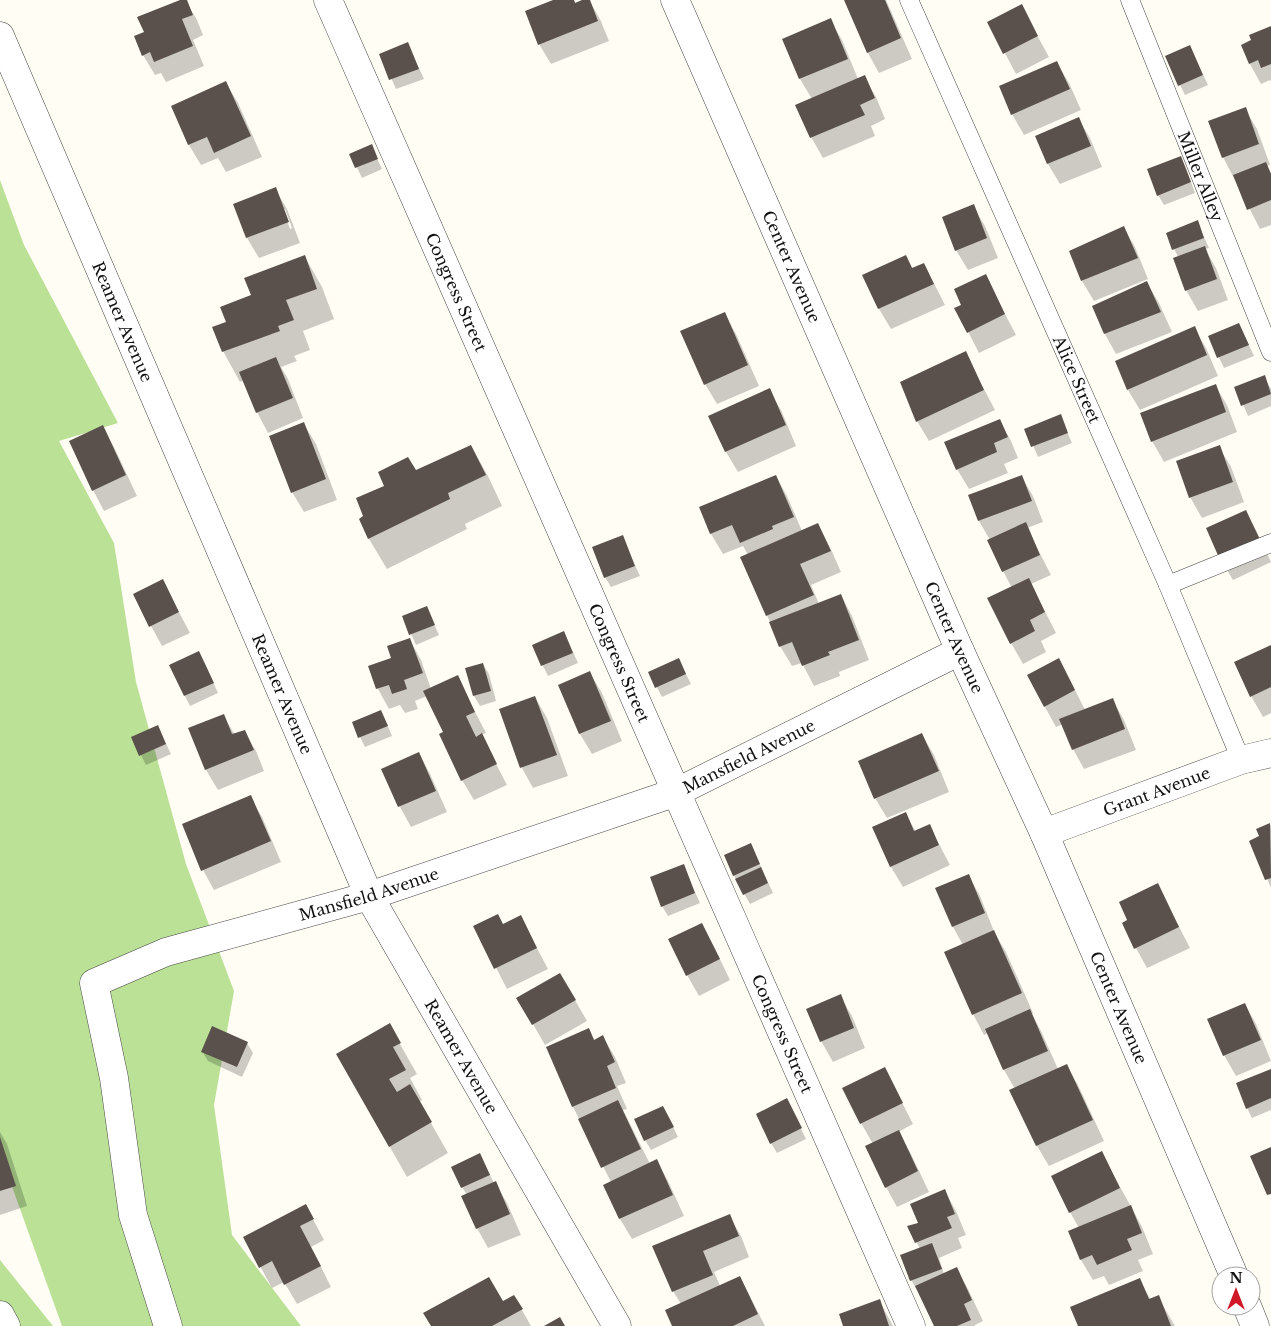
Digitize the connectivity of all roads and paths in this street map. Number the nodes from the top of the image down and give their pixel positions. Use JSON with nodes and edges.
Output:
{"nodes":[{"id":1,"x":328,"y":0,"type":"edge"},
{"id":2,"x":675,"y":0,"type":"edge"},
{"id":3,"x":909,"y":0,"type":"edge"},
{"id":4,"x":1130,"y":0,"type":"edge"},
{"id":5,"x":0,"y":36,"type":"edge"},
{"id":6,"x":1271,"y":352,"type":"edge"},
{"id":7,"x":1271,"y":543,"type":"edge"},
{"id":8,"x":1168,"y":585,"type":"junction"},
{"id":9,"x":960,"y":651,"type":"junction"},
{"id":10,"x":1271,"y":753,"type":"edge"},
{"id":11,"x":1241,"y":760,"type":"junction"},
{"id":12,"x":677,"y":792,"type":"junction"},
{"id":13,"x":1044,"y":832,"type":"junction"},
{"id":14,"x":369,"y":896,"type":"junction"},
{"id":15,"x":1230,"y":1266,"type":"edge"},
{"id":16,"x":0,"y":1315,"type":"edge"},
{"id":17,"x":6,"y":1326,"type":"edge"},
{"id":18,"x":168,"y":1326,"type":"edge"},
{"id":19,"x":616,"y":1326,"type":"edge"},
{"id":20,"x":910,"y":1326,"type":"edge"}],
"edges":[{"from":1,"to":12,"type":"street","name":"Congress Street"},
{"from":2,"to":9,"type":"street","name":"Center Avenue"},
{"from":3,"to":8,"type":"lane","name":"Alice Street"},
{"from":4,"to":6,"type":"lane","name":"Miller Alley"},
{"from":5,"to":14,"type":"street","name":"Reamer Avenue"},
{"from":7,"to":8,"type":"lane"},
{"from":8,"to":11,"type":"lane","name":"Alice Street"},
{"from":9,"to":12,"type":"street","name":"Mansfield Avenue"},
{"from":9,"to":13,"type":"street","name":"Center Avenue"},
{"from":10,"to":11,"type":"street","name":"Grant Avenue"},
{"from":11,"to":13,"type":"street","name":"Grant Avenue"},
{"from":12,"to":14,"type":"street","name":"Mansfield Avenue"},
{"from":12,"to":20,"type":"street","name":"Congress Street"},
{"from":13,"to":15,"type":"street","name":"Center Avenue"},
{"from":14,"to":18,"type":"street","name":"Mansfield Avenue"},
{"from":14,"to":19,"type":"street","name":"Reamer Avenue"},
{"from":16,"to":17,"type":"street"}]}
